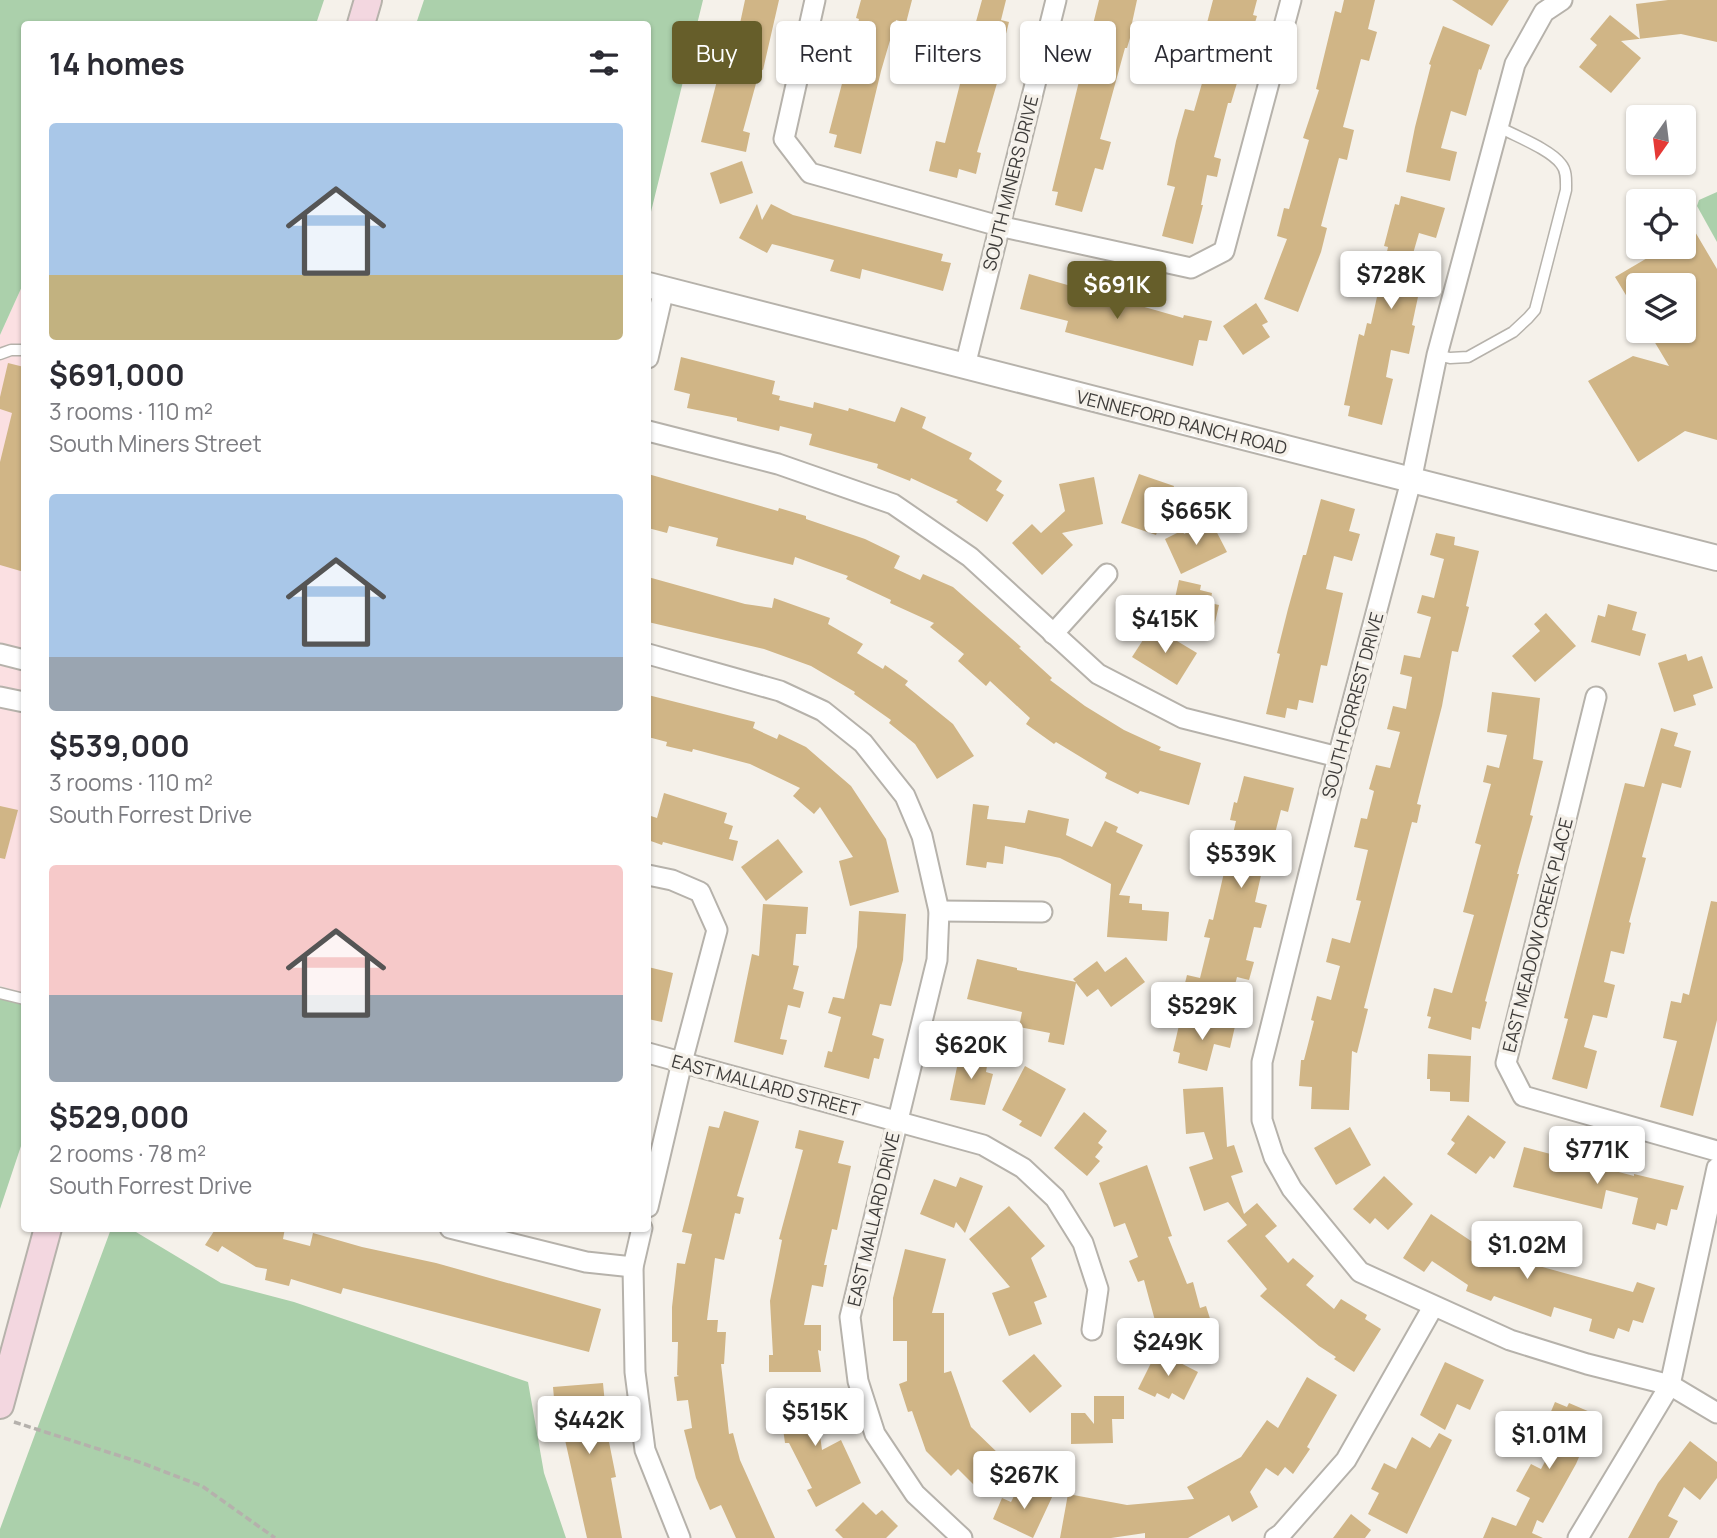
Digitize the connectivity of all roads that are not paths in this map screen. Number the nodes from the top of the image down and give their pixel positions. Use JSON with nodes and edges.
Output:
{"nodes":[{"id":1,"x":368,"y":0,"type":"edge"},
{"id":2,"x":815,"y":0,"type":"edge"},
{"id":3,"x":1056,"y":0,"type":"edge"},
{"id":4,"x":1291,"y":0,"type":"edge"},
{"id":5,"x":1562,"y":0,"type":"edge"},
{"id":6,"x":362,"y":21,"type":"edge"},
{"id":7,"x":1499,"y":127,"type":"junction"},
{"id":8,"x":999,"y":226,"type":"junction"},
{"id":9,"x":656,"y":287,"type":"edge"},
{"id":10,"x":651,"y":331,"type":"edge"},
{"id":11,"x":21,"y":351,"type":"edge"},
{"id":12,"x":0,"y":354,"type":"edge"},
{"id":13,"x":1437,"y":355,"type":"junction"},
{"id":14,"x":965,"y":366,"type":"junction"},
{"id":15,"x":651,"y":432,"type":"edge"},
{"id":16,"x":1411,"y":481,"type":"junction"},
{"id":17,"x":1717,"y":558,"type":"edge"},
{"id":18,"x":1107,"y":575,"type":"dead end"},
{"id":19,"x":1053,"y":634,"type":"junction"},
{"id":20,"x":0,"y":654,"type":"edge"},
{"id":21,"x":651,"y":655,"type":"edge"},
{"id":22,"x":21,"y":659,"type":"edge"},
{"id":23,"x":0,"y":697,"type":"edge"},
{"id":24,"x":1596,"y":697,"type":"dead end"},
{"id":25,"x":21,"y":701,"type":"edge"},
{"id":26,"x":1338,"y":757,"type":"junction"},
{"id":27,"x":651,"y":876,"type":"edge"},
{"id":28,"x":939,"y":911,"type":"junction"},
{"id":29,"x":1042,"y":912,"type":"dead end"},
{"id":30,"x":0,"y":993,"type":"edge"},
{"id":31,"x":21,"y":998,"type":"edge"},
{"id":32,"x":651,"y":1054,"type":"edge"},
{"id":33,"x":682,"y":1062,"type":"junction"},
{"id":34,"x":896,"y":1121,"type":"junction"},
{"id":35,"x":1717,"y":1151,"type":"edge"},
{"id":36,"x":1717,"y":1168,"type":"edge"},
{"id":37,"x":651,"y":1194,"type":"edge"},
{"id":38,"x":47,"y":1232,"type":"edge"},
{"id":39,"x":466,"y":1232,"type":"edge"},
{"id":40,"x":641,"y":1232,"type":"edge"},
{"id":41,"x":633,"y":1267,"type":"junction"},
{"id":42,"x":1433,"y":1307,"type":"junction"},
{"id":43,"x":1092,"y":1330,"type":"dead end"},
{"id":44,"x":1670,"y":1385,"type":"junction"},
{"id":45,"x":6,"y":1413,"type":"edge"},
{"id":46,"x":1717,"y":1413,"type":"edge"},
{"id":47,"x":680,"y":1538,"type":"edge"},
{"id":48,"x":962,"y":1538,"type":"edge"},
{"id":49,"x":1275,"y":1538,"type":"edge"},
{"id":50,"x":1578,"y":1538,"type":"edge"}],
"edges":[{"from":1,"to":6,"type":"main road"},
{"from":2,"to":8,"type":"street"},
{"from":3,"to":8,"type":"street","name":"SOUTH MINERS DRIVE"},
{"from":4,"to":8,"type":"street"},
{"from":5,"to":7,"type":"street","name":"SOUTH FORREST DRIVE"},
{"from":7,"to":13,"type":"street","name":"SOUTH FORREST DRIVE"},
{"from":7,"to":13,"type":"lane"},
{"from":8,"to":14,"type":"street","name":"SOUTH MINERS DRIVE"},
{"from":9,"to":10,"type":"street"},
{"from":9,"to":14,"type":"street","name":"VENNEFORD RANCH ROAD"},
{"from":11,"to":12,"type":"lane"},
{"from":13,"to":16,"type":"street","name":"SOUTH FORREST DRIVE"},
{"from":14,"to":16,"type":"street","name":"VENNEFORD RANCH ROAD"},
{"from":15,"to":19,"type":"street"},
{"from":16,"to":17,"type":"street","name":"VENNEFORD RANCH ROAD"},
{"from":16,"to":26,"type":"street","name":"SOUTH FORREST DRIVE"},
{"from":18,"to":19,"type":"street"},
{"from":19,"to":26,"type":"street"},
{"from":20,"to":22,"type":"street"},
{"from":21,"to":28,"type":"street","name":"EAST MALLARD DRIVE"},
{"from":23,"to":25,"type":"street"},
{"from":24,"to":35,"type":"street","name":"EAST MEADOW CREEK PLACE"},
{"from":26,"to":42,"type":"street","name":"SOUTH FORREST DRIVE"},
{"from":27,"to":33,"type":"street"},
{"from":28,"to":29,"type":"street"},
{"from":28,"to":34,"type":"street","name":"EAST MALLARD DRIVE"},
{"from":30,"to":31,"type":"lane"},
{"from":32,"to":33,"type":"street","name":"EAST MALLARD STREET"},
{"from":33,"to":34,"type":"street","name":"EAST MALLARD STREET"},
{"from":33,"to":37,"type":"street"},
{"from":34,"to":43,"type":"street","name":"EAST MALLARD STREET"},
{"from":34,"to":48,"type":"street","name":"EAST MALLARD DRIVE"},
{"from":36,"to":44,"type":"street"},
{"from":38,"to":45,"type":"main road"},
{"from":39,"to":41,"type":"street"},
{"from":40,"to":41,"type":"street"},
{"from":41,"to":47,"type":"street"},
{"from":42,"to":44,"type":"street","name":"SOUTH FORREST DRIVE"},
{"from":42,"to":49,"type":"street"},
{"from":44,"to":46,"type":"street","name":"SOUTH FORREST DRIVE"},
{"from":44,"to":50,"type":"street"}]}
